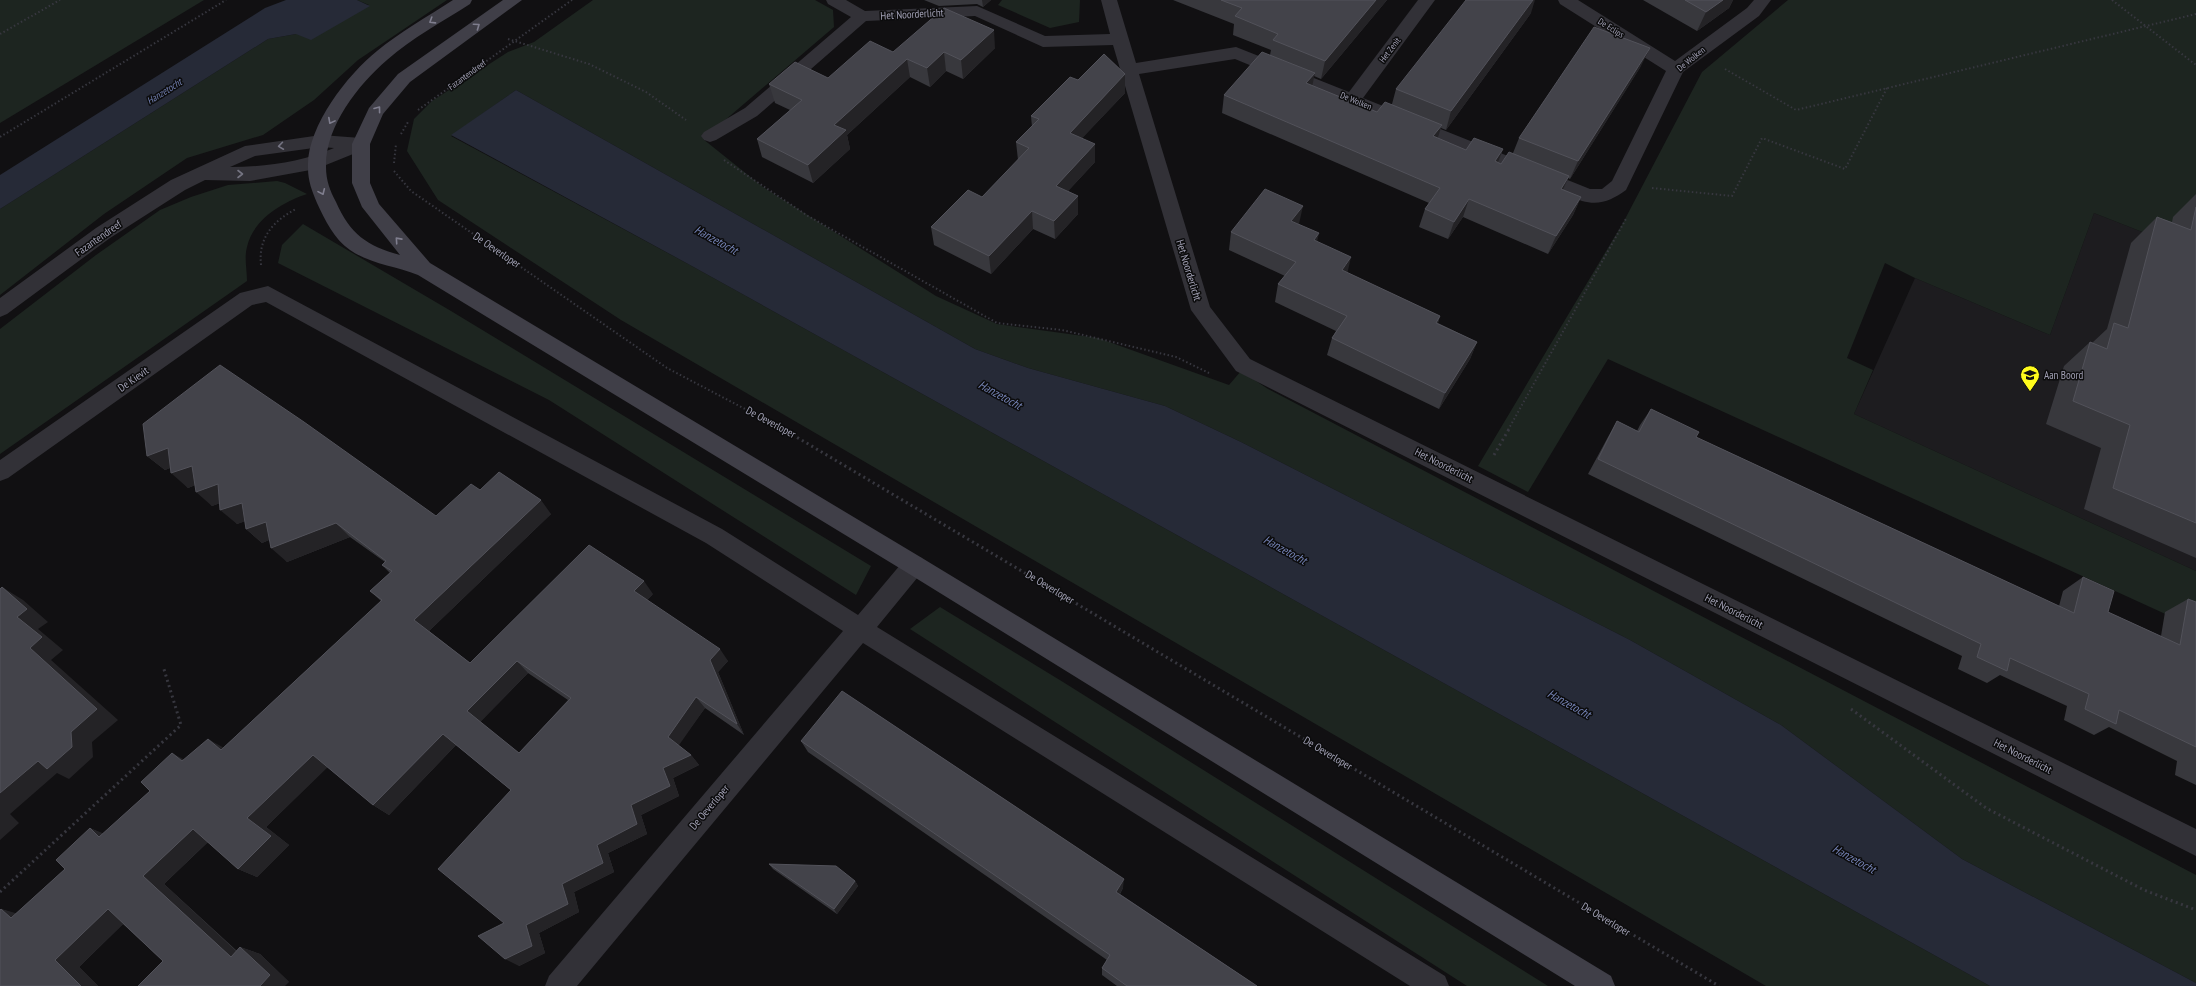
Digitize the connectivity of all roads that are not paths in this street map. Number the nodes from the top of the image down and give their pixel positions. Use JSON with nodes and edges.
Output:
{"nodes":[{"id":1,"x":464,"y":0,"type":"edge"},
{"id":2,"x":514,"y":0,"type":"edge"},
{"id":3,"x":834,"y":0,"type":"edge"},
{"id":4,"x":1109,"y":0,"type":"edge"},
{"id":5,"x":1427,"y":0,"type":"edge"},
{"id":6,"x":1566,"y":0,"type":"edge"},
{"id":7,"x":1764,"y":0,"type":"edge"},
{"id":8,"x":862,"y":16,"type":"junction"},
{"id":9,"x":1120,"y":39,"type":"junction"},
{"id":10,"x":1676,"y":69,"type":"junction"},
{"id":11,"x":1130,"y":70,"type":"junction"},
{"id":12,"x":1352,"y":100,"type":"junction"},
{"id":13,"x":710,"y":136,"type":"road end"},
{"id":14,"x":321,"y":141,"type":"junction"},
{"id":15,"x":361,"y":144,"type":"junction"},
{"id":16,"x":316,"y":163,"type":"junction"},
{"id":17,"x":201,"y":174,"type":"junction"},
{"id":18,"x":424,"y":270,"type":"junction"},
{"id":19,"x":0,"y":309,"type":"edge"},
{"id":20,"x":0,"y":472,"type":"edge"},
{"id":21,"x":914,"y":565,"type":"junction"},
{"id":22,"x":860,"y":629,"type":"junction"},
{"id":23,"x":2196,"y":843,"type":"edge"},
{"id":24,"x":559,"y":986,"type":"edge"},
{"id":25,"x":1435,"y":986,"type":"edge"},
{"id":26,"x":1601,"y":986,"type":"edge"}],
"edges":[{"from":1,"to":14,"type":"main road","one_way":true},
{"from":15,"to":2,"type":"main road","one_way":true},
{"from":3,"to":8,"type":"street"},
{"from":4,"to":9,"type":"street"},
{"from":5,"to":12,"type":"street","name":"Het Zenit"},
{"from":6,"to":10,"type":"street","name":"De Eclips"},
{"from":7,"to":10,"type":"street","name":"De Wolken"},
{"from":8,"to":9,"type":"street","name":"Het Noorderlicht"},
{"from":8,"to":13,"type":"street"},
{"from":9,"to":11,"type":"street","name":"Het Noorderlicht"},
{"from":10,"to":12,"type":"street","name":"De Wolken"},
{"from":11,"to":12,"type":"street","name":"De Wolken"},
{"from":11,"to":23,"type":"street","name":"Het Noorderlicht"},
{"from":14,"to":15,"type":"street","name":"Fazantendreef"},
{"from":14,"to":16,"type":"main road"},
{"from":14,"to":17,"type":"street","name":"Fazantendreef","one_way":true},
{"from":15,"to":16,"type":"street","name":"Fazantendreef"},
{"from":18,"to":15,"type":"main road","one_way":true},
{"from":17,"to":16,"type":"street","name":"Fazantendreef","one_way":true},
{"from":16,"to":18,"type":"main road","one_way":true},
{"from":17,"to":19,"type":"street","name":"Fazantendreef"},
{"from":18,"to":21,"type":"main road"},
{"from":20,"to":22,"type":"street","name":"De Kievit"},
{"from":21,"to":22,"type":"street","name":"De Oeverloper"},
{"from":21,"to":26,"type":"main road"},
{"from":22,"to":24,"type":"street","name":"De Oeverloper"},
{"from":22,"to":25,"type":"street"}]}
